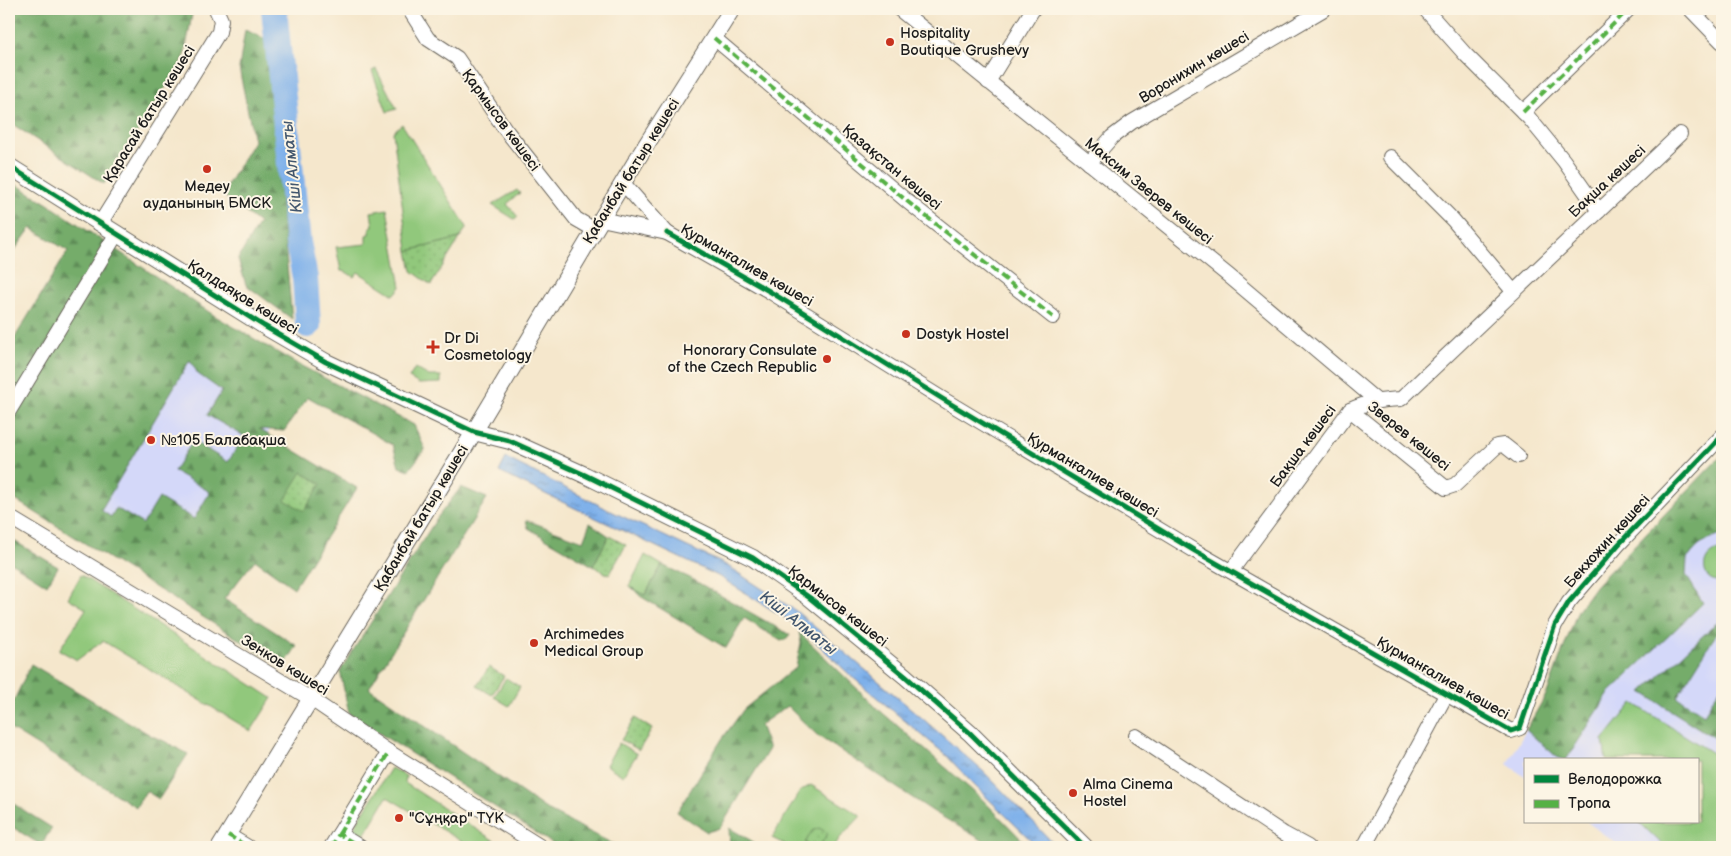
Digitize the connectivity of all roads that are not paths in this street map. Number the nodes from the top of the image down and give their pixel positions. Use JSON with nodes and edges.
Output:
{"nodes":[{"id":1,"x":410,"y":9,"type":"edge"},
{"id":2,"x":732,"y":9,"type":"edge"},
{"id":3,"x":899,"y":9,"type":"edge"},
{"id":4,"x":1033,"y":9,"type":"edge"},
{"id":5,"x":1324,"y":9,"type":"edge"},
{"id":6,"x":1425,"y":9,"type":"edge"},
{"id":7,"x":1630,"y":9,"type":"edge"},
{"id":8,"x":1690,"y":9,"type":"edge"},
{"id":9,"x":219,"y":15,"type":"edge"},
{"id":10,"x":714,"y":38,"type":"junction"},
{"id":11,"x":1722,"y":42,"type":"edge"},
{"id":12,"x":988,"y":82,"type":"junction"},
{"id":13,"x":1523,"y":112,"type":"junction"},
{"id":14,"x":1680,"y":134,"type":"dead end"},
{"id":15,"x":1390,"y":156,"type":"dead end"},
{"id":16,"x":1089,"y":164,"type":"junction"},
{"id":17,"x":9,"y":166,"type":"edge"},
{"id":18,"x":623,"y":184,"type":"junction"},
{"id":19,"x":1599,"y":211,"type":"junction"},
{"id":20,"x":101,"y":222,"type":"junction"},
{"id":21,"x":598,"y":225,"type":"junction"},
{"id":22,"x":117,"y":233,"type":"junction"},
{"id":23,"x":667,"y":233,"type":"junction"},
{"id":24,"x":1513,"y":292,"type":"junction"},
{"id":25,"x":1053,"y":317,"type":"dead end"},
{"id":26,"x":1377,"y":401,"type":"junction"},
{"id":27,"x":1350,"y":410,"type":"junction"},
{"id":28,"x":9,"y":411,"type":"edge"},
{"id":29,"x":474,"y":432,"type":"junction"},
{"id":30,"x":1722,"y":436,"type":"edge"},
{"id":31,"x":1518,"y":456,"type":"dead end"},
{"id":32,"x":9,"y":517,"type":"edge"},
{"id":33,"x":1230,"y":571,"type":"junction"},
{"id":34,"x":1446,"y":695,"type":"junction"},
{"id":35,"x":311,"y":699,"type":"junction"},
{"id":36,"x":1511,"y":731,"type":"joint"},
{"id":37,"x":1136,"y":736,"type":"dead end"},
{"id":38,"x":389,"y":752,"type":"junction"},
{"id":39,"x":339,"y":834,"type":"junction"},
{"id":40,"x":224,"y":841,"type":"edge"},
{"id":41,"x":248,"y":847,"type":"edge"},
{"id":42,"x":330,"y":847,"type":"edge"},
{"id":43,"x":360,"y":847,"type":"edge"},
{"id":44,"x":541,"y":847,"type":"edge"},
{"id":45,"x":1085,"y":847,"type":"edge"},
{"id":46,"x":1308,"y":847,"type":"edge"},
{"id":47,"x":1364,"y":847,"type":"edge"}],
"edges":[{"from":1,"to":21,"type":"street","name":"Қармысов көшесі"},
{"from":2,"to":10,"type":"street","name":"Қабанбай батыр көшесі"},
{"from":3,"to":12,"type":"street","name":"Максим Зверев көшесі"},
{"from":4,"to":12,"type":"street"},
{"from":5,"to":16,"type":"street","name":"Воронихин көшесі"},
{"from":6,"to":13,"type":"street"},
{"from":7,"to":13,"type":"street"},
{"from":8,"to":11,"type":"street"},
{"from":9,"to":20,"type":"street","name":"Қарасай батыр көшесі"},
{"from":10,"to":18,"type":"street","name":"Қабанбай батыр көшесі"},
{"from":10,"to":25,"type":"street","name":"Қазақстан көшесі"},
{"from":12,"to":16,"type":"street","name":"Максим Зверев көшесі"},
{"from":13,"to":19,"type":"street"},
{"from":14,"to":19,"type":"street","name":"Бақша көшесі"},
{"from":15,"to":24,"type":"street"},
{"from":16,"to":26,"type":"street","name":"Максим Зверев көшесі"},
{"from":17,"to":20,"type":"street","name":"Қалдаяқов көшесі"},
{"from":18,"to":21,"type":"street","name":"Қабанбай батыр көшесі"},
{"from":18,"to":23,"type":"street"},
{"from":19,"to":24,"type":"street","name":"Бақша көшесі"},
{"from":20,"to":22,"type":"street","name":"Қалдаяқов көшесі"},
{"from":21,"to":23,"type":"street"},
{"from":21,"to":29,"type":"street","name":"Қабанбай батыр көшесі"},
{"from":22,"to":28,"type":"street"},
{"from":22,"to":29,"type":"street","name":"Қалдаяқов көшесі"},
{"from":23,"to":33,"type":"street","name":"Қурманғалиев көшесі"},
{"from":24,"to":26,"type":"street","name":"Бақша көшесі"},
{"from":26,"to":27,"type":"street","name":"Бақша көшесі"},
{"from":27,"to":31,"type":"street","name":"Зверев көшесі"},
{"from":27,"to":33,"type":"street","name":"Бақша көшесі"},
{"from":29,"to":35,"type":"street","name":"Қабанбай батыр көшесі"},
{"from":29,"to":45,"type":"street","name":"Қармысов көшесі"},
{"from":30,"to":36,"type":"street","name":"Бекхожин көшесі"},
{"from":32,"to":35,"type":"street","name":"Зенков көшесі"},
{"from":33,"to":34,"type":"street","name":"Қурманғалиев көшесі"},
{"from":34,"to":36,"type":"street","name":"Қурманғалиев көшесі"},
{"from":34,"to":47,"type":"street"},
{"from":35,"to":38,"type":"street","name":"Зенков көшесі"},
{"from":35,"to":40,"type":"street","name":"Қабанбай батыр көшесі"},
{"from":37,"to":46,"type":"street"},
{"from":38,"to":39,"type":"street"},
{"from":38,"to":44,"type":"street","name":"Зенков көшесі"},
{"from":39,"to":42,"type":"street"},
{"from":39,"to":43,"type":"street"},
{"from":40,"to":41,"type":"street"}]}
